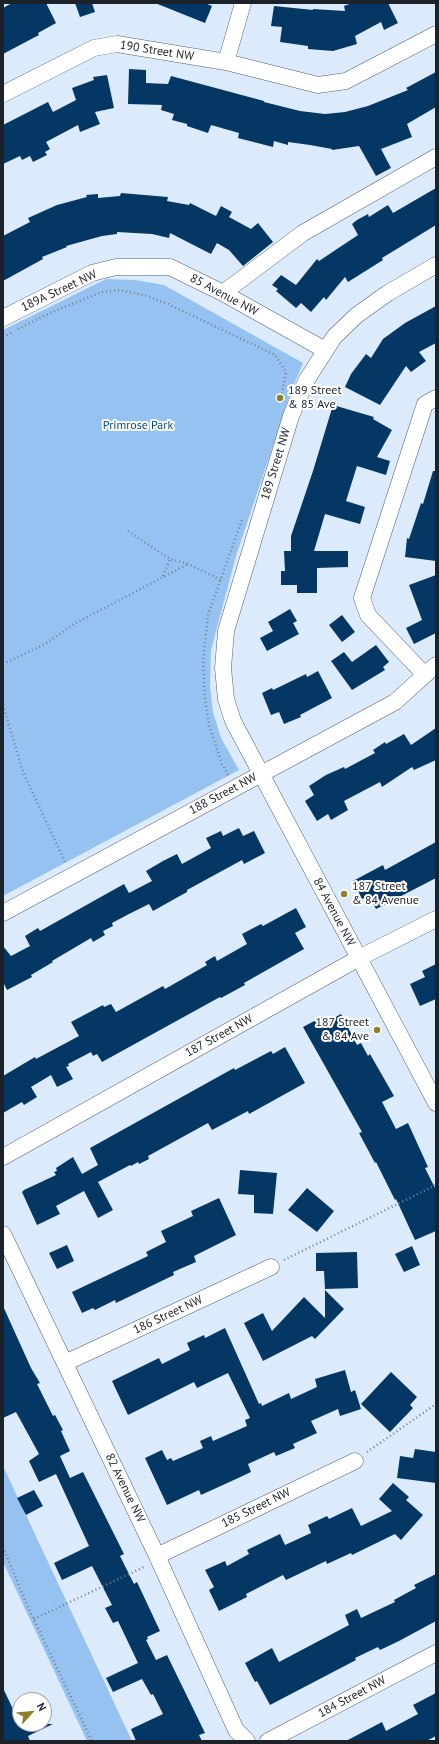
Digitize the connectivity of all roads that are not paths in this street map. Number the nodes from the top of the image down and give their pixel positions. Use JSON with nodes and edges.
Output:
{"nodes":[{"id":1,"x":243,"y":3,"type":"edge"},
{"id":2,"x":436,"y":34,"type":"edge"},
{"id":3,"x":226,"y":62,"type":"junction"},
{"id":4,"x":3,"y":94,"type":"edge"},
{"id":5,"x":436,"y":156,"type":"edge"},
{"id":6,"x":436,"y":265,"type":"edge"},
{"id":7,"x":116,"y":267,"type":"joint"},
{"id":8,"x":223,"y":293,"type":"junction"},
{"id":9,"x":3,"y":318,"type":"edge"},
{"id":10,"x":325,"y":350,"type":"junction"},
{"id":11,"x":436,"y":398,"type":"edge"},
{"id":12,"x":430,"y":670,"type":"edge"},
{"id":13,"x":232,"y":721,"type":"joint"},
{"id":14,"x":260,"y":774,"type":"junction"},
{"id":15,"x":3,"y":913,"type":"edge"},
{"id":16,"x":436,"y":919,"type":"edge"},
{"id":17,"x":359,"y":958,"type":"junction"},
{"id":18,"x":436,"y":1103,"type":"edge"},
{"id":19,"x":3,"y":1157,"type":"edge"},
{"id":20,"x":3,"y":1234,"type":"edge"},
{"id":21,"x":271,"y":1267,"type":"road end"},
{"id":22,"x":65,"y":1363,"type":"junction"},
{"id":23,"x":355,"y":1461,"type":"road end"},
{"id":24,"x":158,"y":1558,"type":"junction"},
{"id":25,"x":436,"y":1653,"type":"edge"},
{"id":26,"x":247,"y":1741,"type":"edge"},
{"id":27,"x":268,"y":1741,"type":"edge"}],
"edges":[{"from":1,"to":3,"type":"street"},
{"from":2,"to":3,"type":"street","name":"190 Street NW"},
{"from":3,"to":4,"type":"street","name":"190 Street NW"},
{"from":5,"to":8,"type":"street"},
{"from":6,"to":10,"type":"street","name":"189 Street NW"},
{"from":7,"to":8,"type":"street","name":"85 Avenue NW"},
{"from":7,"to":9,"type":"street","name":"189A Street NW"},
{"from":8,"to":10,"type":"street","name":"85 Avenue NW"},
{"from":10,"to":13,"type":"street","name":"189 Street NW"},
{"from":11,"to":12,"type":"street"},
{"from":12,"to":14,"type":"street","name":"188 Street NW"},
{"from":13,"to":14,"type":"street","name":"84 Avenue NW"},
{"from":14,"to":15,"type":"street","name":"188 Street NW"},
{"from":14,"to":17,"type":"street","name":"84 Avenue NW"},
{"from":16,"to":17,"type":"street","name":"187 Street NW"},
{"from":17,"to":18,"type":"street","name":"84 Avenue NW"},
{"from":17,"to":19,"type":"street","name":"187 Street NW"},
{"from":20,"to":22,"type":"street","name":"82 Avenue NW"},
{"from":21,"to":22,"type":"street","name":"186 Street NW"},
{"from":22,"to":24,"type":"street","name":"82 Avenue NW"},
{"from":23,"to":24,"type":"street","name":"185 Street NW"},
{"from":24,"to":26,"type":"street","name":"82 Avenue NW"},
{"from":25,"to":27,"type":"street","name":"184 Street NW"}]}
